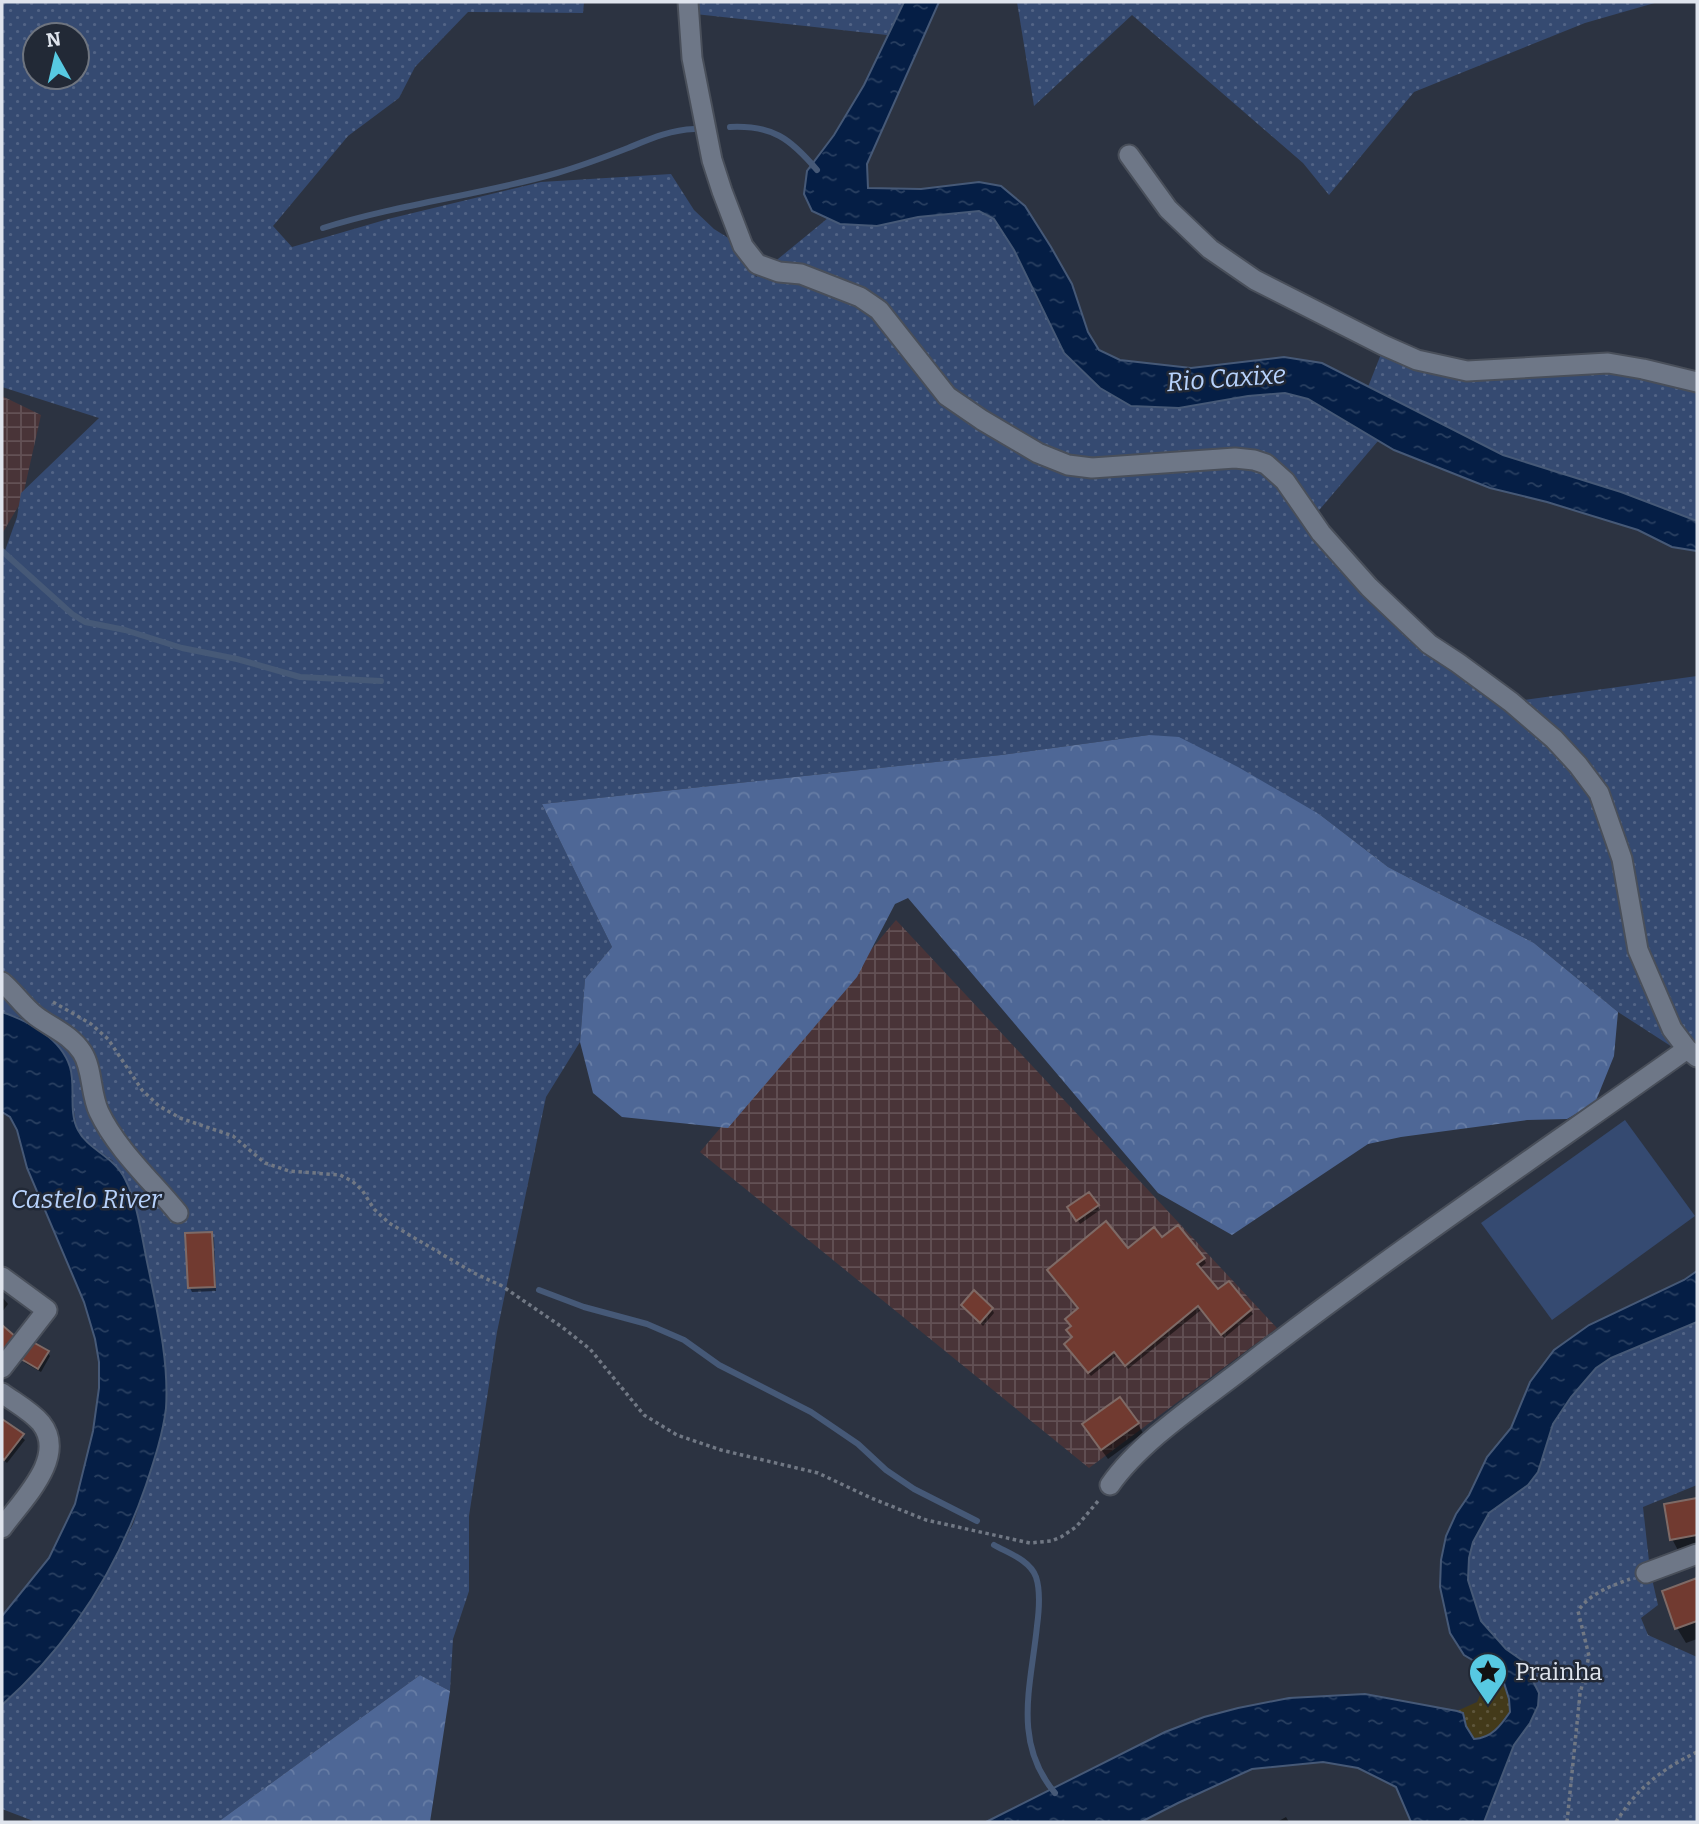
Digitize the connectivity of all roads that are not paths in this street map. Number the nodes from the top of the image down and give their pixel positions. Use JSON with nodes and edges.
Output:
{"nodes":[{"id":1,"x":688,"y":2,"type":"edge"},
{"id":2,"x":1129,"y":155,"type":"dead end"},
{"id":3,"x":1697,"y":382,"type":"edge"},
{"id":4,"x":2,"y":982,"type":"edge"},
{"id":5,"x":1692,"y":1053,"type":"edge"},
{"id":6,"x":178,"y":1213,"type":"dead end"},
{"id":7,"x":2,"y":1277,"type":"edge"},
{"id":8,"x":2,"y":1368,"type":"edge"},
{"id":9,"x":2,"y":1392,"type":"edge"},
{"id":10,"x":1110,"y":1485,"type":"road end"},
{"id":11,"x":2,"y":1528,"type":"edge"},
{"id":12,"x":1697,"y":1554,"type":"edge"},
{"id":13,"x":1646,"y":1573,"type":"road end"}],
"edges":[{"from":1,"to":5,"type":"street"},
{"from":2,"to":3,"type":"street"},
{"from":4,"to":6,"type":"street"},
{"from":5,"to":10,"type":"street"},
{"from":7,"to":8,"type":"street"},
{"from":9,"to":11,"type":"street"},
{"from":12,"to":13,"type":"street"}]}
